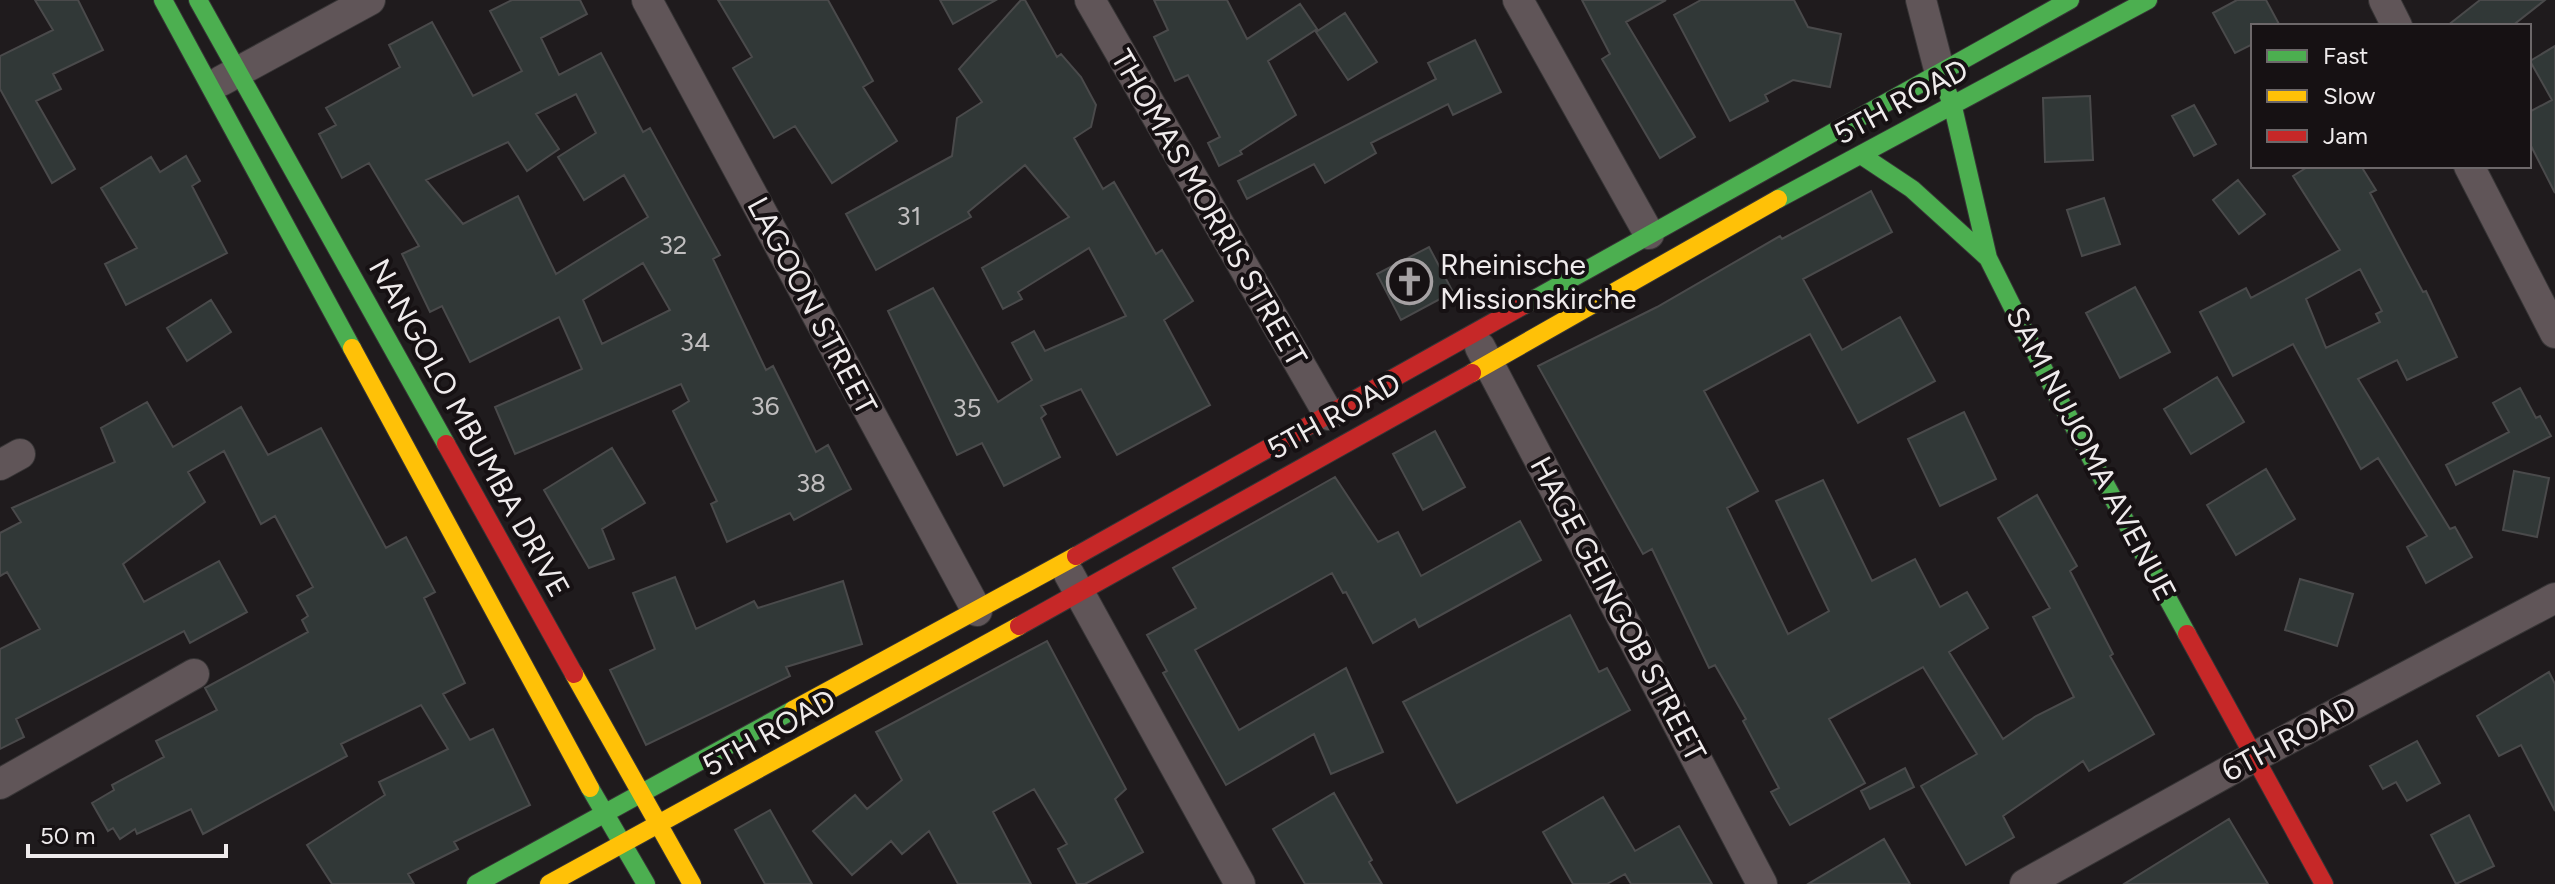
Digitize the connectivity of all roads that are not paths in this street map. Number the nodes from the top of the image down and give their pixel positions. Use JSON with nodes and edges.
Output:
{"nodes":[{"id":1,"x":163,"y":0,"type":"edge"},
{"id":2,"x":198,"y":0,"type":"edge"},
{"id":3,"x":370,"y":0,"type":"edge"},
{"id":4,"x":647,"y":0,"type":"edge"},
{"id":5,"x":1090,"y":0,"type":"edge"},
{"id":6,"x":1518,"y":0,"type":"edge"},
{"id":7,"x":1921,"y":0,"type":"edge"},
{"id":8,"x":2070,"y":0,"type":"edge"},
{"id":9,"x":2148,"y":0,"type":"edge"},
{"id":10,"x":2384,"y":0,"type":"edge"},
{"id":11,"x":2396,"y":24,"type":"edge"},
{"id":12,"x":239,"y":72,"type":"junction"},
{"id":13,"x":1940,"y":73,"type":"junction"},
{"id":14,"x":212,"y":85,"type":"junction"},
{"id":15,"x":1953,"y":107,"type":"junction"},
{"id":16,"x":1861,"y":155,"type":"junction"},
{"id":17,"x":2470,"y":168,"type":"edge"},
{"id":18,"x":1649,"y":234,"type":"junction"},
{"id":19,"x":1988,"y":258,"type":"junction"},
{"id":20,"x":2555,"y":333,"type":"edge"},
{"id":21,"x":1474,"y":334,"type":"junction"},
{"id":22,"x":1489,"y":364,"type":"junction"},
{"id":23,"x":1329,"y":415,"type":"junction"},
{"id":24,"x":1062,"y":562,"type":"junction"},
{"id":25,"x":1078,"y":592,"type":"junction"},
{"id":26,"x":2555,"y":598,"type":"edge"},
{"id":27,"x":977,"y":611,"type":"junction"},
{"id":28,"x":194,"y":674,"type":"dead end"},
{"id":29,"x":2254,"y":757,"type":"junction"},
{"id":30,"x":0,"y":784,"type":"edge"},
{"id":31,"x":641,"y":791,"type":"junction"},
{"id":32,"x":605,"y":813,"type":"junction"},
{"id":33,"x":660,"y":825,"type":"junction"},
{"id":34,"x":621,"y":845,"type":"junction"},
{"id":35,"x":476,"y":884,"type":"edge"},
{"id":36,"x":549,"y":884,"type":"edge"},
{"id":37,"x":646,"y":884,"type":"edge"},
{"id":38,"x":692,"y":884,"type":"edge"},
{"id":39,"x":1240,"y":884,"type":"edge"},
{"id":40,"x":1762,"y":884,"type":"edge"},
{"id":41,"x":2025,"y":884,"type":"edge"},
{"id":42,"x":2324,"y":884,"type":"edge"}],
"edges":[{"from":1,"to":14,"type":"main road","name":"NANGOLO MBUMBA DRIVE"},
{"from":2,"to":12,"type":"main road","name":"NANGOLO MBUMBA DRIVE"},
{"from":3,"to":12,"type":"street"},
{"from":4,"to":27,"type":"street","name":"LAGOON STREET"},
{"from":5,"to":23,"type":"street","name":"THOMAS MORRIS STREET"},
{"from":6,"to":18,"type":"street"},
{"from":7,"to":13,"type":"street","name":"SAM NUJOMA AVENUE"},
{"from":8,"to":13,"type":"main road","name":"5TH ROAD"},
{"from":9,"to":15,"type":"main road","name":"5TH ROAD"},
{"from":10,"to":11,"type":"street"},
{"from":12,"to":14,"type":"street"},
{"from":12,"to":31,"type":"main road","name":"NANGOLO MBUMBA DRIVE"},
{"from":13,"to":15,"type":"main road","name":"SAM NUJOMA AVENUE"},
{"from":13,"to":18,"type":"main road","name":"5TH ROAD"},
{"from":14,"to":32,"type":"main road","name":"NANGOLO MBUMBA DRIVE"},
{"from":15,"to":16,"type":"main road","name":"5TH ROAD"},
{"from":15,"to":19,"type":"main road","name":"SAM NUJOMA AVENUE"},
{"from":16,"to":19,"type":"main road"},
{"from":16,"to":22,"type":"main road","name":"5TH ROAD"},
{"from":17,"to":20,"type":"street"},
{"from":18,"to":21,"type":"main road","name":"5TH ROAD"},
{"from":19,"to":29,"type":"main road","name":"SAM NUJOMA AVENUE"},
{"from":21,"to":22,"type":"street","name":"HAGE GEINGOB STREET"},
{"from":21,"to":23,"type":"main road","name":"5TH ROAD"},
{"from":22,"to":25,"type":"main road","name":"5TH ROAD"},
{"from":22,"to":40,"type":"street","name":"HAGE GEINGOB STREET"},
{"from":23,"to":24,"type":"main road","name":"5TH ROAD"},
{"from":24,"to":25,"type":"street"},
{"from":24,"to":27,"type":"main road","name":"5TH ROAD"},
{"from":25,"to":33,"type":"main road","name":"5TH ROAD"},
{"from":25,"to":39,"type":"street"},
{"from":26,"to":29,"type":"street","name":"6TH ROAD"},
{"from":27,"to":31,"type":"main road","name":"5TH ROAD"},
{"from":28,"to":30,"type":"street"},
{"from":29,"to":41,"type":"street","name":"6TH ROAD"},
{"from":29,"to":42,"type":"main road","name":"SAM NUJOMA AVENUE"},
{"from":31,"to":32,"type":"main road","name":"5TH ROAD"},
{"from":31,"to":33,"type":"main road","name":"NANGOLO MBUMBA DRIVE"},
{"from":32,"to":34,"type":"main road","name":"NANGOLO MBUMBA DRIVE"},
{"from":32,"to":35,"type":"main road","name":"5TH ROAD"},
{"from":33,"to":34,"type":"main road","name":"5TH ROAD"},
{"from":33,"to":38,"type":"main road","name":"NANGOLO MBUMBA DRIVE"},
{"from":34,"to":36,"type":"main road","name":"5TH ROAD"},
{"from":34,"to":37,"type":"main road","name":"NANGOLO MBUMBA DRIVE"}]}
